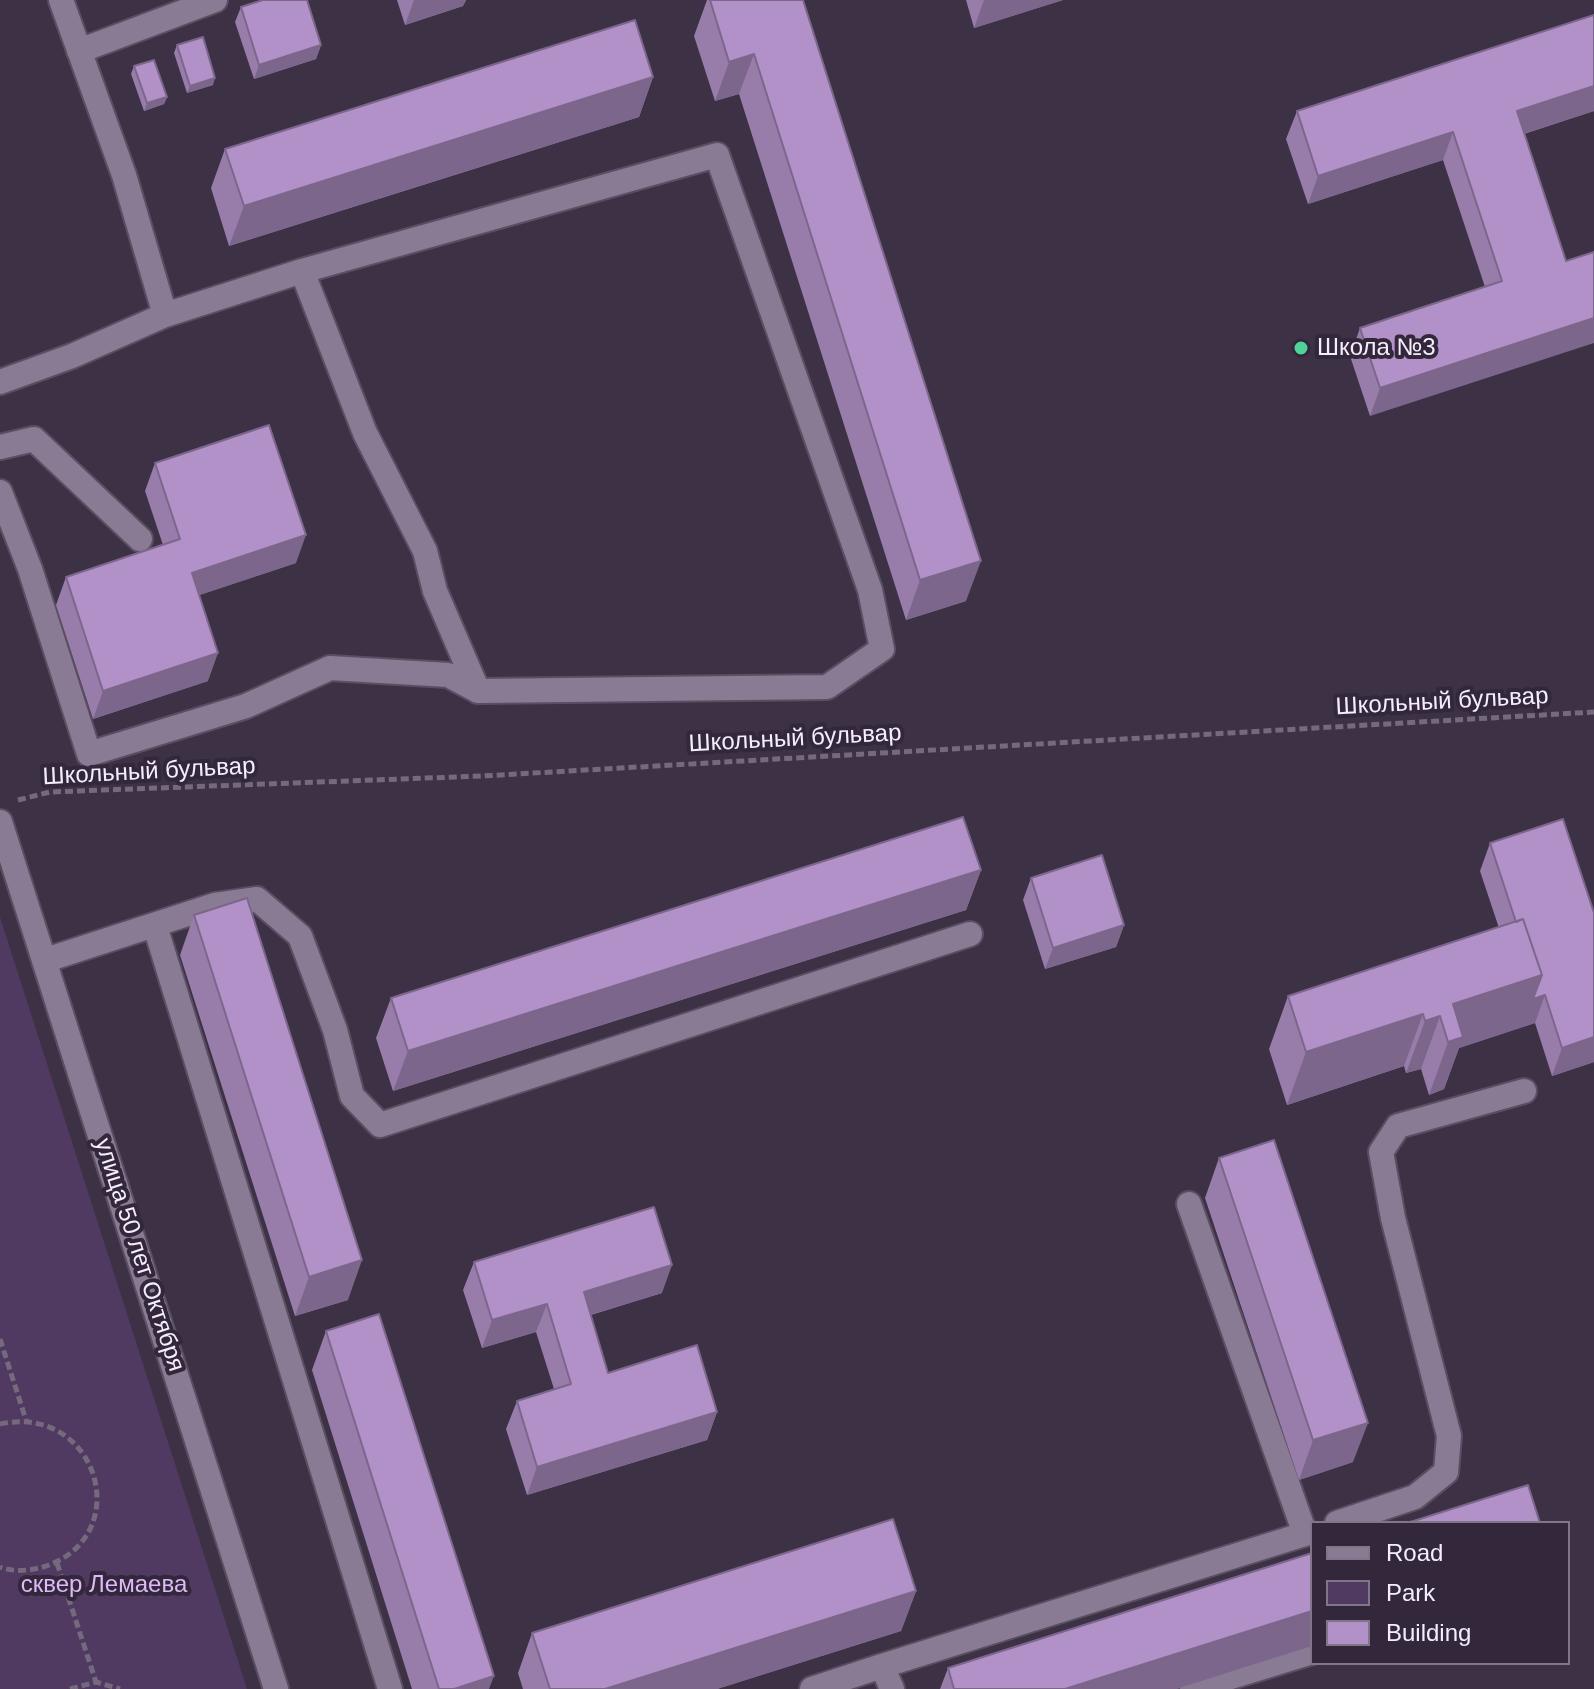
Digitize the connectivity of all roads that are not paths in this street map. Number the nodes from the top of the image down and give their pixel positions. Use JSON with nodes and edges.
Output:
{"nodes":[{"id":1,"x":61,"y":0,"type":"edge"},
{"id":2,"x":215,"y":0,"type":"edge"},
{"id":3,"x":79,"y":51,"type":"junction"},
{"id":4,"x":302,"y":271,"type":"junction"},
{"id":5,"x":165,"y":315,"type":"junction"},
{"id":6,"x":0,"y":382,"type":"edge"},
{"id":7,"x":0,"y":447,"type":"edge"},
{"id":8,"x":0,"y":492,"type":"edge"},
{"id":9,"x":140,"y":539,"type":"dead end"},
{"id":10,"x":478,"y":691,"type":"junction"},
{"id":11,"x":6,"y":812,"type":"edge"},
{"id":12,"x":155,"y":926,"type":"junction"},
{"id":13,"x":970,"y":934,"type":"dead end"},
{"id":14,"x":46,"y":960,"type":"junction"},
{"id":15,"x":1524,"y":1091,"type":"dead end"},
{"id":16,"x":1189,"y":1204,"type":"dead end"},
{"id":17,"x":1343,"y":1521,"type":"edge"},
{"id":18,"x":1309,"y":1532,"type":"edge"},
{"id":19,"x":1310,"y":1653,"type":"edge"},
{"id":20,"x":887,"y":1678,"type":"edge"},
{"id":21,"x":276,"y":1689,"type":"edge"},
{"id":22,"x":390,"y":1689,"type":"edge"},
{"id":23,"x":812,"y":1689,"type":"edge"},
{"id":24,"x":1192,"y":1689,"type":"edge"}],
"edges":[{"from":1,"to":3,"type":"street"},
{"from":2,"to":3,"type":"street"},
{"from":3,"to":5,"type":"street"},
{"from":4,"to":5,"type":"street"},
{"from":4,"to":10,"type":"street"},
{"from":4,"to":10,"type":"street"},
{"from":5,"to":6,"type":"street"},
{"from":7,"to":9,"type":"street"},
{"from":8,"to":10,"type":"street"},
{"from":11,"to":14,"type":"street","name":"улица 50 лет Октября"},
{"from":12,"to":13,"type":"street"},
{"from":12,"to":14,"type":"street"},
{"from":12,"to":22,"type":"street"},
{"from":14,"to":21,"type":"street","name":"улица 50 лет Октября"},
{"from":15,"to":17,"type":"street"},
{"from":16,"to":18,"type":"street"},
{"from":18,"to":20,"type":"street"},
{"from":19,"to":24,"type":"street"},
{"from":20,"to":23,"type":"street"}]}
